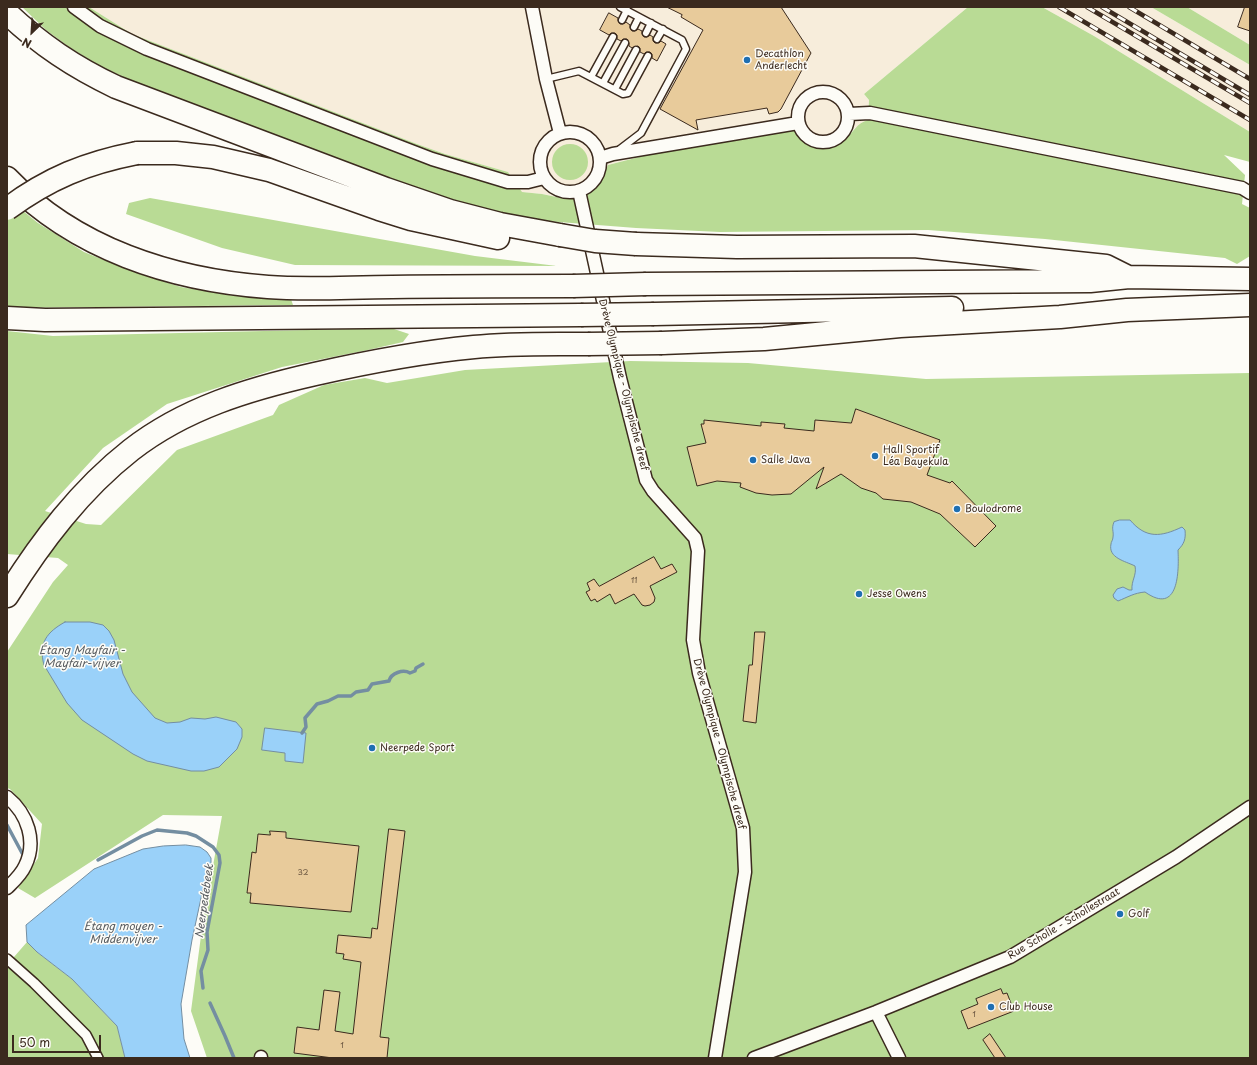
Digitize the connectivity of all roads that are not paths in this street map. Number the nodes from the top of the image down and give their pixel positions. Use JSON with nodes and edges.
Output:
{"nodes":[{"id":1,"x":74,"y":7,"type":"edge"},
{"id":2,"x":532,"y":7,"type":"edge"},
{"id":3,"x":620,"y":7,"type":"edge"},
{"id":4,"x":627,"y":10,"type":"junction"},
{"id":5,"x":7,"y":13,"type":"edge"},
{"id":6,"x":639,"y":17,"type":"junction"},
{"id":7,"x":622,"y":20,"type":"dead end"},
{"id":8,"x":651,"y":23,"type":"junction"},
{"id":9,"x":634,"y":26,"type":"dead end"},
{"id":10,"x":663,"y":29,"type":"junction"},
{"id":11,"x":646,"y":33,"type":"dead end"},
{"id":12,"x":612,"y":37,"type":"dead end"},
{"id":13,"x":657,"y":39,"type":"dead end"},
{"id":14,"x":624,"y":43,"type":"dead end"},
{"id":15,"x":636,"y":50,"type":"dead end"},
{"id":16,"x":648,"y":56,"type":"dead end"},
{"id":17,"x":591,"y":77,"type":"junction"},
{"id":18,"x":546,"y":79,"type":"junction"},
{"id":19,"x":603,"y":83,"type":"junction"},
{"id":20,"x":615,"y":89,"type":"junction"},
{"id":21,"x":849,"y":114,"type":"junction"},
{"id":22,"x":798,"y":123,"type":"junction"},
{"id":23,"x":560,"y":133,"type":"junction"},
{"id":24,"x":613,"y":154,"type":"junction"},
{"id":25,"x":600,"y":158,"type":"junction"},
{"id":26,"x":7,"y":178,"type":"edge"},
{"id":27,"x":544,"y":178,"type":"junction"},
{"id":28,"x":1247,"y":190,"type":"edge"},
{"id":29,"x":578,"y":191,"type":"junction"},
{"id":30,"x":7,"y":209,"type":"edge"},
{"id":31,"x":562,"y":243,"type":"junction"},
{"id":32,"x":1128,"y":277,"type":"junction"},
{"id":33,"x":1250,"y":279,"type":"edge"},
{"id":34,"x":1250,"y":306,"type":"edge"},
{"id":35,"x":1127,"y":310,"type":"junction"},
{"id":36,"x":7,"y":318,"type":"edge"},
{"id":37,"x":7,"y":596,"type":"edge"},
{"id":38,"x":7,"y":797,"type":"edge"},
{"id":39,"x":1250,"y":807,"type":"edge"},
{"id":40,"x":7,"y":888,"type":"edge"},
{"id":41,"x":7,"y":959,"type":"edge"},
{"id":42,"x":876,"y":1012,"type":"junction"},
{"id":43,"x":98,"y":1058,"type":"edge"},
{"id":44,"x":714,"y":1058,"type":"edge"},
{"id":45,"x":754,"y":1058,"type":"edge"},
{"id":46,"x":899,"y":1058,"type":"edge"}],
"edges":[{"from":1,"to":27,"type":"street"},
{"from":2,"to":18,"type":"street"},
{"from":3,"to":4,"type":"lane"},
{"from":4,"to":6,"type":"lane"},
{"from":4,"to":7,"type":"lane"},
{"from":5,"to":31,"type":"highway"},
{"from":6,"to":8,"type":"lane"},
{"from":6,"to":9,"type":"lane"},
{"from":8,"to":10,"type":"lane"},
{"from":8,"to":11,"type":"lane"},
{"from":10,"to":13,"type":"lane"},
{"from":10,"to":24,"type":"lane"},
{"from":12,"to":17,"type":"lane"},
{"from":14,"to":19,"type":"lane"},
{"from":15,"to":20,"type":"lane"},
{"from":16,"to":20,"type":"lane"},
{"from":17,"to":18,"type":"lane"},
{"from":17,"to":19,"type":"lane"},
{"from":18,"to":23,"type":"street"},
{"from":19,"to":20,"type":"lane"},
{"from":21,"to":22,"type":"street"},
{"from":21,"to":22,"type":"street"},
{"from":21,"to":28,"type":"street"},
{"from":22,"to":24,"type":"street"},
{"from":23,"to":25,"type":"street"},
{"from":23,"to":27,"type":"street"},
{"from":24,"to":25,"type":"street"},
{"from":25,"to":29,"type":"street"},
{"from":26,"to":32,"type":"highway","bridge":true},
{"from":27,"to":29,"type":"street"},
{"from":29,"to":44,"type":"street","name":"Drève Olympique - Olympische dreef"},
{"from":30,"to":31,"type":"highway","bridge":true},
{"from":31,"to":32,"type":"highway"},
{"from":32,"to":33,"type":"highway"},
{"from":34,"to":35,"type":"highway"},
{"from":35,"to":36,"type":"highway","bridge":true},
{"from":35,"to":37,"type":"highway","bridge":true},
{"from":38,"to":40,"type":"street"},
{"from":39,"to":42,"type":"street","name":"Rue Scholle - Schollestraat"},
{"from":41,"to":43,"type":"street"},
{"from":42,"to":45,"type":"street","name":"Rue Scholle - Schollestraat"},
{"from":42,"to":46,"type":"street"}]}
